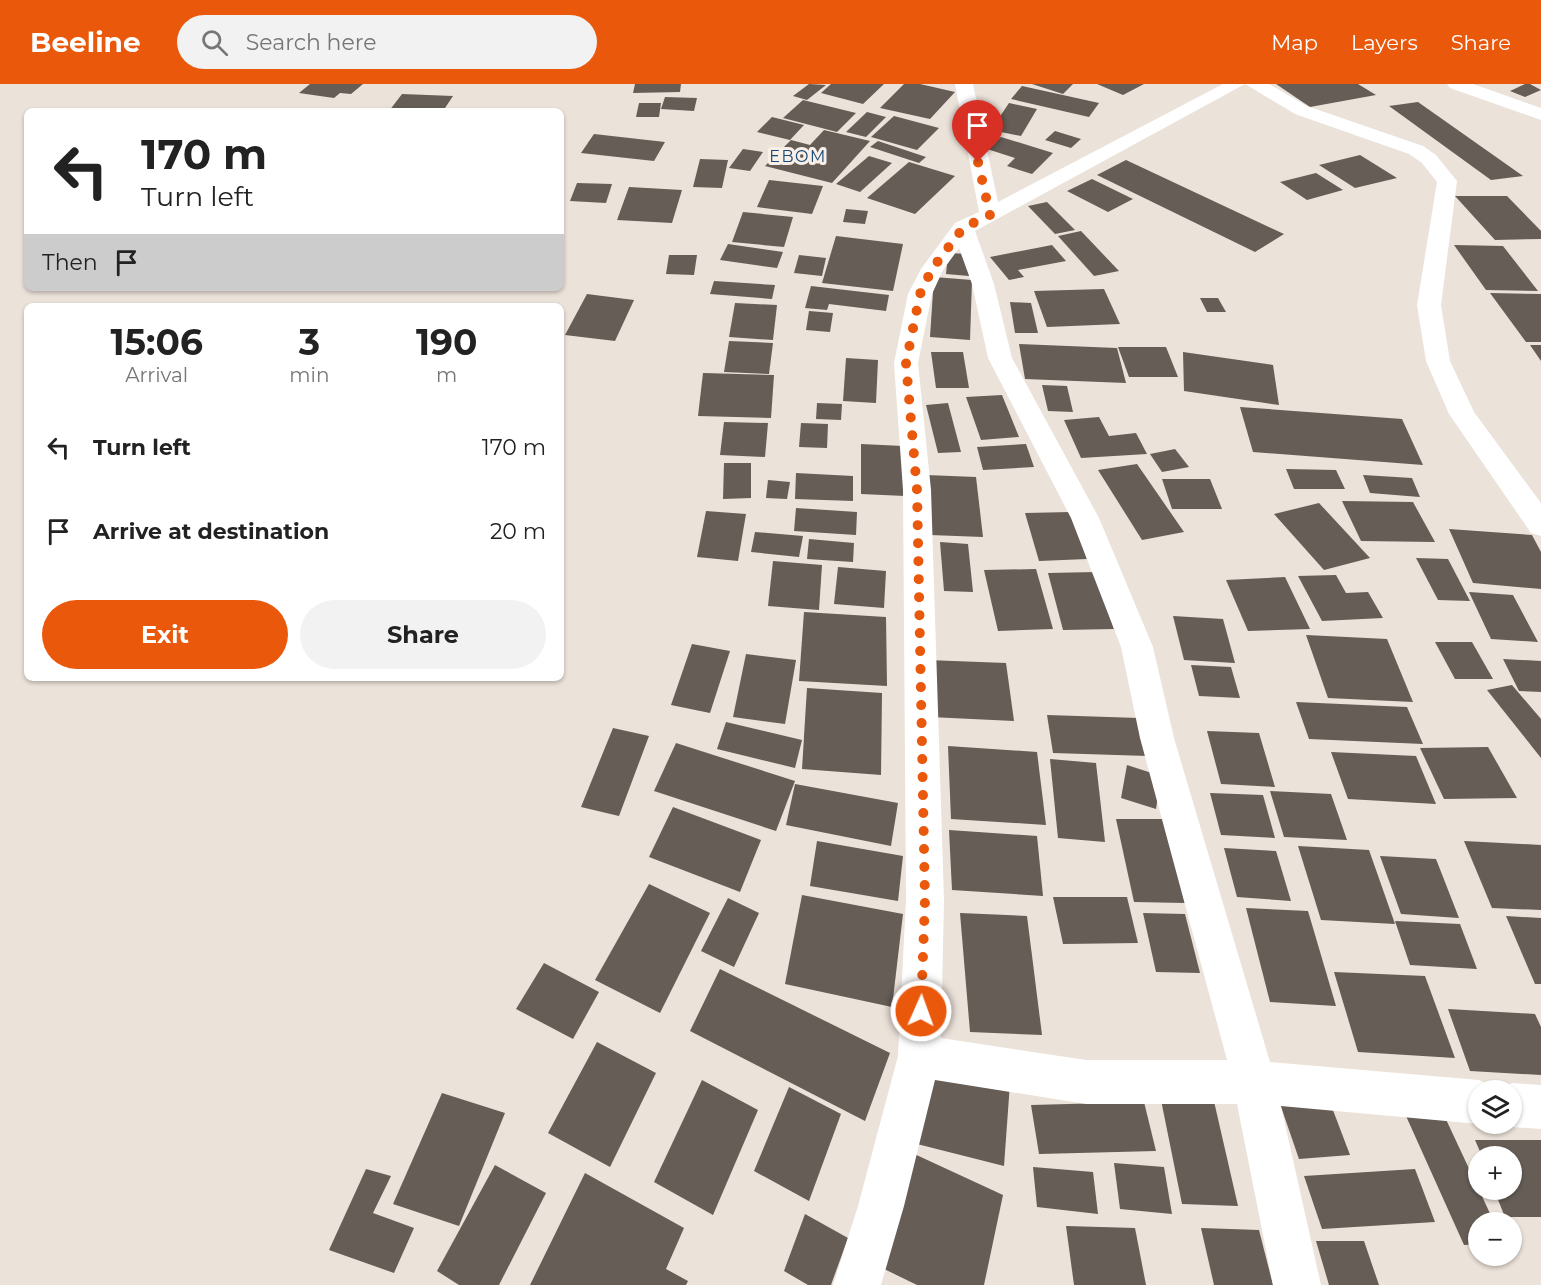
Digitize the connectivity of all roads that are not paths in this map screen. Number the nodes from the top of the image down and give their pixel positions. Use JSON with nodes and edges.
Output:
{"nodes":[{"id":1,"x":961,"y":84,"type":"edge"},
{"id":2,"x":1236,"y":84,"type":"edge"},
{"id":3,"x":1254,"y":84,"type":"edge"},
{"id":4,"x":1456,"y":84,"type":"edge"},
{"id":5,"x":1541,"y":114,"type":"edge"},
{"id":6,"x":976,"y":222,"type":"junction"},
{"id":7,"x":1541,"y":525,"type":"edge"},
{"id":8,"x":919,"y":1056,"type":"junction"},
{"id":9,"x":1254,"y":1082,"type":"junction"},
{"id":10,"x":1468,"y":1101,"type":"edge"},
{"id":11,"x":1522,"y":1106,"type":"edge"},
{"id":12,"x":1541,"y":1107,"type":"edge"},
{"id":13,"x":857,"y":1285,"type":"edge"},
{"id":14,"x":1297,"y":1285,"type":"edge"}],
"edges":[{"from":1,"to":6,"type":"street"},
{"from":2,"to":6,"type":"street"},
{"from":3,"to":7,"type":"street"},
{"from":4,"to":5,"type":"street"},
{"from":6,"to":8,"type":"street"},
{"from":6,"to":9,"type":"street"},
{"from":8,"to":9,"type":"street"},
{"from":8,"to":13,"type":"street"},
{"from":9,"to":10,"type":"street"},
{"from":9,"to":14,"type":"street"},
{"from":11,"to":12,"type":"street"}]}
